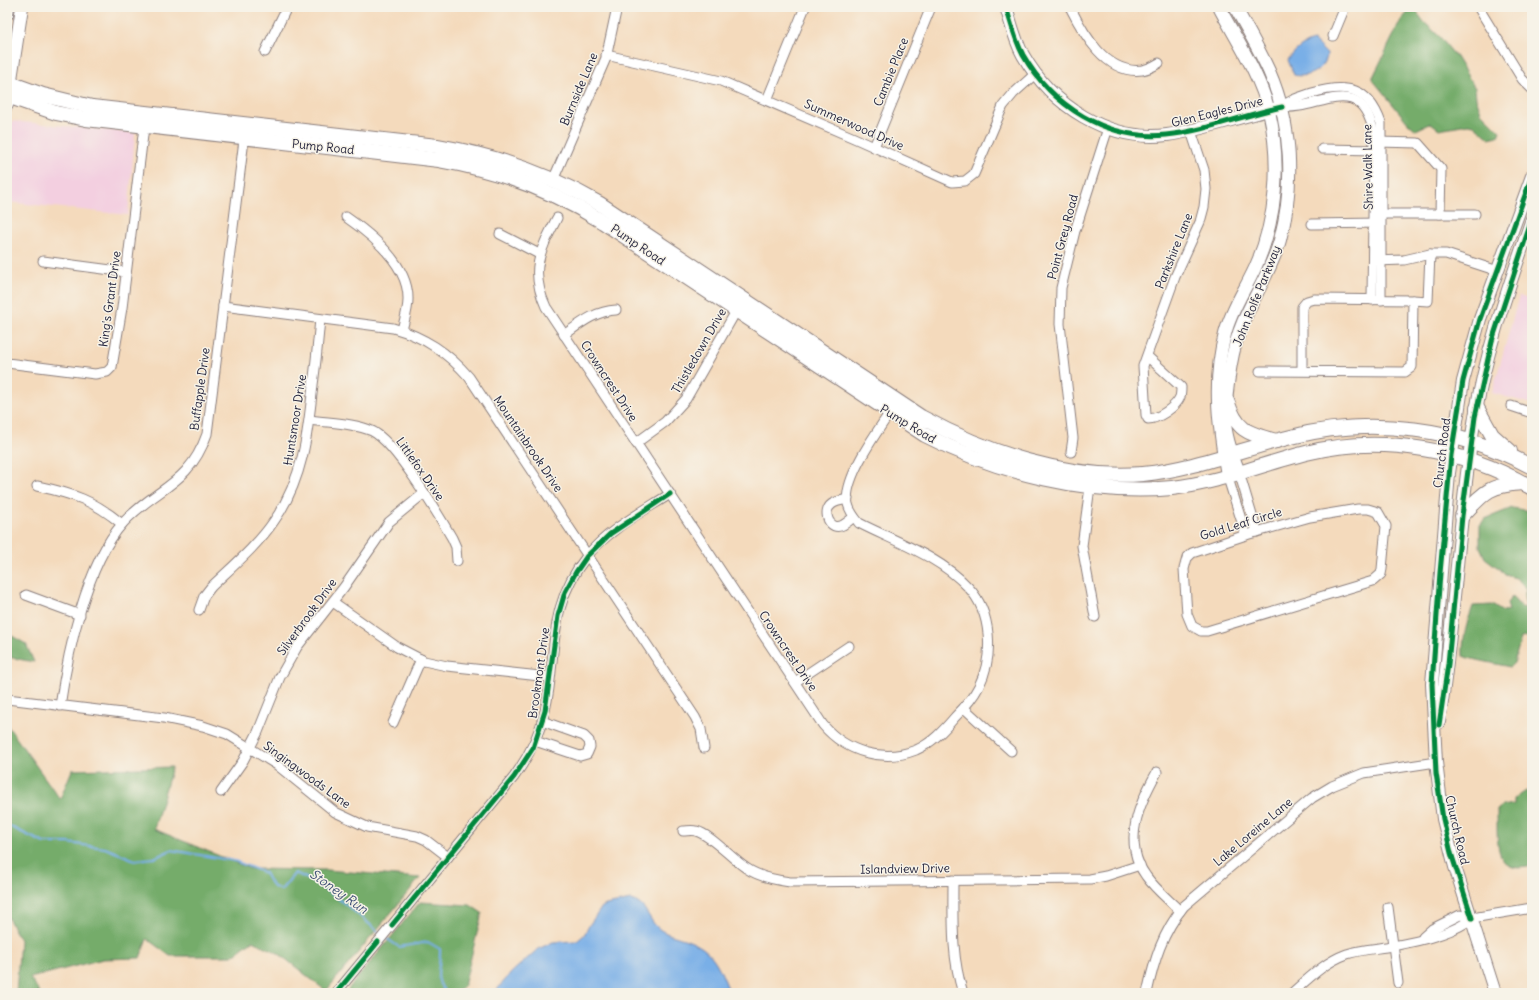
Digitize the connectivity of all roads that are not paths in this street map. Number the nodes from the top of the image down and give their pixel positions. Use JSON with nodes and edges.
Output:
{"nodes":[{"id":1,"x":8,"y":7,"type":"edge"},
{"id":2,"x":22,"y":7,"type":"edge"},
{"id":3,"x":287,"y":7,"type":"edge"},
{"id":4,"x":617,"y":7,"type":"edge"},
{"id":5,"x":805,"y":7,"type":"edge"},
{"id":6,"x":931,"y":7,"type":"edge"},
{"id":7,"x":1006,"y":7,"type":"edge"},
{"id":8,"x":1070,"y":7,"type":"edge"},
{"id":9,"x":1219,"y":7,"type":"edge"},
{"id":10,"x":1235,"y":7,"type":"edge"},
{"id":11,"x":1345,"y":7,"type":"edge"},
{"id":12,"x":1478,"y":7,"type":"edge"},
{"id":13,"x":7,"y":14,"type":"edge"},
{"id":14,"x":1333,"y":36,"type":"dead end"},
{"id":15,"x":265,"y":52,"type":"dead end"},
{"id":16,"x":606,"y":55,"type":"junction"},
{"id":17,"x":1159,"y":63,"type":"dead end"},
{"id":18,"x":1035,"y":74,"type":"junction"},
{"id":19,"x":1532,"y":89,"type":"edge"},
{"id":20,"x":8,"y":93,"type":"edge"},
{"id":21,"x":767,"y":100,"type":"junction"},
{"id":22,"x":1282,"y":107,"type":"junction"},
{"id":23,"x":1268,"y":110,"type":"junction"},
{"id":24,"x":144,"y":127,"type":"junction"},
{"id":25,"x":1108,"y":128,"type":"junction"},
{"id":26,"x":245,"y":131,"type":"junction"},
{"id":27,"x":1191,"y":131,"type":"junction"},
{"id":28,"x":874,"y":146,"type":"junction"},
{"id":29,"x":1378,"y":146,"type":"junction"},
{"id":30,"x":1322,"y":149,"type":"dead end"},
{"id":31,"x":1532,"y":176,"type":"edge"},
{"id":32,"x":554,"y":178,"type":"junction"},
{"id":33,"x":1378,"y":214,"type":"junction"},
{"id":34,"x":1440,"y":214,"type":"junction"},
{"id":35,"x":1475,"y":214,"type":"dead end"},
{"id":36,"x":346,"y":217,"type":"dead end"},
{"id":37,"x":557,"y":218,"type":"dead end"},
{"id":38,"x":1532,"y":219,"type":"edge"},
{"id":39,"x":1312,"y":224,"type":"dead end"},
{"id":40,"x":1378,"y":224,"type":"junction"},
{"id":41,"x":500,"y":234,"type":"dead end"},
{"id":42,"x":539,"y":254,"type":"junction"},
{"id":43,"x":1430,"y":254,"type":"junction"},
{"id":44,"x":43,"y":261,"type":"dead end"},
{"id":45,"x":1377,"y":261,"type":"junction"},
{"id":46,"x":1498,"y":271,"type":"junction"},
{"id":47,"x":126,"y":272,"type":"junction"},
{"id":48,"x":1376,"y":300,"type":"junction"},
{"id":49,"x":1413,"y":300,"type":"junction"},
{"id":50,"x":740,"y":305,"type":"junction"},
{"id":51,"x":223,"y":306,"type":"junction"},
{"id":52,"x":616,"y":310,"type":"dead end"},
{"id":53,"x":320,"y":319,"type":"junction"},
{"id":54,"x":402,"y":330,"type":"junction"},
{"id":55,"x":564,"y":335,"type":"junction"},
{"id":56,"x":1147,"y":356,"type":"junction"},
{"id":57,"x":7,"y":363,"type":"edge"},
{"id":58,"x":1260,"y":371,"type":"dead end"},
{"id":59,"x":1302,"y":371,"type":"junction"},
{"id":60,"x":1227,"y":401,"type":"junction"},
{"id":61,"x":1510,"y":406,"type":"dead end"},
{"id":62,"x":893,"y":407,"type":"junction"},
{"id":63,"x":1476,"y":408,"type":"junction"},
{"id":64,"x":1532,"y":413,"type":"edge"},
{"id":65,"x":310,"y":420,"type":"junction"},
{"id":66,"x":1454,"y":437,"type":"junction"},
{"id":67,"x":1276,"y":441,"type":"junction"},
{"id":68,"x":1471,"y":442,"type":"junction"},
{"id":69,"x":636,"y":443,"type":"junction"},
{"id":70,"x":1071,"y":452,"type":"dead end"},
{"id":71,"x":1228,"y":455,"type":"junction"},
{"id":72,"x":1451,"y":455,"type":"junction"},
{"id":73,"x":1469,"y":460,"type":"junction"},
{"id":74,"x":1527,"y":464,"type":"edge"},
{"id":75,"x":1233,"y":474,"type":"junction"},
{"id":76,"x":1528,"y":485,"type":"edge"},
{"id":77,"x":38,"y":486,"type":"dead end"},
{"id":78,"x":1090,"y":487,"type":"junction"},
{"id":79,"x":424,"y":494,"type":"junction"},
{"id":80,"x":670,"y":494,"type":"junction"},
{"id":81,"x":848,"y":499,"type":"junction"},
{"id":82,"x":1462,"y":516,"type":"junction"},
{"id":83,"x":854,"y":517,"type":"junction"},
{"id":84,"x":122,"y":524,"type":"junction"},
{"id":85,"x":1257,"y":532,"type":"junction"},
{"id":86,"x":1246,"y":535,"type":"junction"},
{"id":87,"x":588,"y":556,"type":"junction"},
{"id":88,"x":457,"y":561,"type":"dead end"},
{"id":89,"x":26,"y":595,"type":"dead end"},
{"id":90,"x":332,"y":602,"type":"junction"},
{"id":91,"x":198,"y":610,"type":"dead end"},
{"id":92,"x":80,"y":614,"type":"junction"},
{"id":93,"x":1095,"y":617,"type":"dead end"},
{"id":94,"x":849,"y":646,"type":"dead end"},
{"id":95,"x":421,"y":660,"type":"junction"},
{"id":96,"x":549,"y":677,"type":"junction"},
{"id":97,"x":795,"y":682,"type":"junction"},
{"id":98,"x":7,"y":699,"type":"edge"},
{"id":99,"x":60,"y":706,"type":"junction"},
{"id":100,"x":964,"y":708,"type":"junction"},
{"id":101,"x":542,"y":721,"type":"junction"},
{"id":102,"x":393,"y":723,"type":"dead end"},
{"id":103,"x":535,"y":741,"type":"junction"},
{"id":104,"x":1436,"y":744,"type":"junction"},
{"id":105,"x":250,"y":748,"type":"junction"},
{"id":106,"x":704,"y":748,"type":"dead end"},
{"id":107,"x":1011,"y":751,"type":"dead end"},
{"id":108,"x":1436,"y":762,"type":"junction"},
{"id":109,"x":1157,"y":772,"type":"dead end"},
{"id":110,"x":221,"y":792,"type":"dead end"},
{"id":111,"x":683,"y":831,"type":"dead end"},
{"id":112,"x":448,"y":857,"type":"junction"},
{"id":113,"x":1140,"y":865,"type":"junction"},
{"id":114,"x":953,"y":880,"type":"junction"},
{"id":115,"x":1388,"y":907,"type":"dead end"},
{"id":116,"x":1532,"y":908,"type":"edge"},
{"id":117,"x":1180,"y":911,"type":"junction"},
{"id":118,"x":1472,"y":918,"type":"junction"},
{"id":119,"x":1393,"y":946,"type":"junction"},
{"id":120,"x":1398,"y":983,"type":"dead end"},
{"id":121,"x":336,"y":993,"type":"edge"},
{"id":122,"x":963,"y":993,"type":"edge"},
{"id":123,"x":1147,"y":993,"type":"edge"},
{"id":124,"x":1292,"y":993,"type":"edge"},
{"id":125,"x":1495,"y":993,"type":"edge"}],
"edges":[{"from":1,"to":13,"type":"main road"},
{"from":2,"to":20,"type":"main road"},
{"from":3,"to":15,"type":"street"},
{"from":4,"to":16,"type":"street","name":"Burnside Lane"},
{"from":5,"to":21,"type":"street"},
{"from":6,"to":28,"type":"street","name":"Cambie Place"},
{"from":7,"to":18,"type":"main road","name":"Glen Eagles Drive"},
{"from":8,"to":17,"type":"street"},
{"from":9,"to":23,"type":"main road","name":"John Rolfe Parkway"},
{"from":10,"to":22,"type":"main road","name":"John Rolfe Parkway"},
{"from":11,"to":14,"type":"street"},
{"from":12,"to":19,"type":"street"},
{"from":16,"to":21,"type":"street","name":"Summerwood Drive"},
{"from":16,"to":32,"type":"street","name":"Burnside Lane"},
{"from":18,"to":25,"type":"main road","name":"Glen Eagles Drive"},
{"from":18,"to":28,"type":"street","name":"Summerwood Drive"},
{"from":20,"to":24,"type":"main road","name":"Pump Road"},
{"from":20,"to":26,"type":"main road","name":"Pump Road"},
{"from":21,"to":28,"type":"street","name":"Summerwood Drive"},
{"from":22,"to":23,"type":"main road","name":"Glen Eagles Drive"},
{"from":22,"to":29,"type":"street","name":"Shire Walk Lane"},
{"from":22,"to":60,"type":"main road","name":"John Rolfe Parkway"},
{"from":23,"to":27,"type":"main road","name":"Glen Eagles Drive"},
{"from":23,"to":71,"type":"main road","name":"John Rolfe Parkway"},
{"from":24,"to":26,"type":"main road","name":"Pump Road"},
{"from":24,"to":47,"type":"street","name":"King's Grant Drive"},
{"from":25,"to":27,"type":"main road","name":"Glen Eagles Drive"},
{"from":25,"to":70,"type":"street","name":"Point Grey Road"},
{"from":26,"to":32,"type":"main road","name":"Pump Road"},
{"from":26,"to":50,"type":"main road","name":"Pump Road"},
{"from":26,"to":51,"type":"street","name":"Buffapple Drive"},
{"from":27,"to":56,"type":"street","name":"Parkshire Lane"},
{"from":29,"to":30,"type":"street"},
{"from":29,"to":33,"type":"street","name":"Shire Walk Lane"},
{"from":29,"to":34,"type":"street"},
{"from":31,"to":46,"type":"main road","name":"Church Road"},
{"from":32,"to":50,"type":"main road","name":"Pump Road"},
{"from":33,"to":34,"type":"street"},
{"from":33,"to":40,"type":"street","name":"Shire Walk Lane"},
{"from":34,"to":35,"type":"street"},
{"from":36,"to":54,"type":"street"},
{"from":37,"to":42,"type":"street","name":"Crowncrest Drive"},
{"from":38,"to":63,"type":"main road","name":"Church Road"},
{"from":39,"to":40,"type":"street"},
{"from":40,"to":45,"type":"street","name":"Shire Walk Lane"},
{"from":41,"to":42,"type":"street"},
{"from":42,"to":55,"type":"street","name":"Crowncrest Drive"},
{"from":43,"to":45,"type":"street"},
{"from":43,"to":46,"type":"street"},
{"from":43,"to":49,"type":"street"},
{"from":44,"to":47,"type":"street"},
{"from":45,"to":48,"type":"street","name":"Shire Walk Lane"},
{"from":46,"to":66,"type":"main road","name":"Church Road"},
{"from":47,"to":57,"type":"street","name":"King's Grant Drive"},
{"from":48,"to":49,"type":"street"},
{"from":48,"to":59,"type":"street"},
{"from":49,"to":59,"type":"street"},
{"from":50,"to":62,"type":"main road","name":"Pump Road"},
{"from":50,"to":69,"type":"street","name":"Thistledown Drive"},
{"from":51,"to":53,"type":"street","name":"Mountainbrook Drive"},
{"from":51,"to":84,"type":"street","name":"Buffapple Drive"},
{"from":52,"to":55,"type":"street"},
{"from":53,"to":54,"type":"street","name":"Mountainbrook Drive"},
{"from":53,"to":65,"type":"street","name":"Huntsmoor Drive"},
{"from":54,"to":87,"type":"street","name":"Mountainbrook Drive"},
{"from":55,"to":69,"type":"street","name":"Crowncrest Drive"},
{"from":56,"to":56,"type":"street","name":"Parkshire Lane"},
{"from":58,"to":59,"type":"street"},
{"from":60,"to":67,"type":"main road"},
{"from":60,"to":71,"type":"main road","name":"John Rolfe Parkway"},
{"from":61,"to":64,"type":"street"},
{"from":62,"to":71,"type":"main road","name":"Pump Road"},
{"from":62,"to":78,"type":"main road","name":"Pump Road"},
{"from":62,"to":81,"type":"street"},
{"from":63,"to":68,"type":"main road","name":"Church Road"},
{"from":63,"to":74,"type":"main road"},
{"from":65,"to":79,"type":"street","name":"Littlefox Drive"},
{"from":65,"to":91,"type":"street","name":"Huntsmoor Drive"},
{"from":66,"to":67,"type":"main road"},
{"from":66,"to":68,"type":"main road"},
{"from":66,"to":72,"type":"main road","name":"Church Road"},
{"from":67,"to":71,"type":"main road"},
{"from":68,"to":73,"type":"main road","name":"Church Road"},
{"from":68,"to":74,"type":"main road"},
{"from":69,"to":80,"type":"street","name":"Crowncrest Drive"},
{"from":71,"to":75,"type":"main road"},
{"from":72,"to":73,"type":"main road"},
{"from":72,"to":75,"type":"main road"},
{"from":72,"to":104,"type":"main road","name":"Church Road"},
{"from":73,"to":76,"type":"main road"},
{"from":73,"to":82,"type":"main road","name":"Church Road"},
{"from":75,"to":78,"type":"main road","name":"Pump Road"},
{"from":75,"to":85,"type":"street"},
{"from":75,"to":86,"type":"street"},
{"from":76,"to":82,"type":"main road"},
{"from":77,"to":84,"type":"street"},
{"from":78,"to":93,"type":"street"},
{"from":79,"to":88,"type":"street","name":"Littlefox Drive"},
{"from":79,"to":90,"type":"street","name":"Silverbrook Drive"},
{"from":80,"to":87,"type":"street","name":"Brookmont Drive"},
{"from":80,"to":97,"type":"street","name":"Crowncrest Drive"},
{"from":81,"to":83,"type":"street"},
{"from":81,"to":83,"type":"street"},
{"from":82,"to":104,"type":"main road","name":"Church Road"},
{"from":83,"to":100,"type":"street","name":"Crowncrest Drive"},
{"from":84,"to":92,"type":"street","name":"Buffapple Drive"},
{"from":85,"to":86,"type":"street","name":"Gold Leaf Circle"},
{"from":85,"to":86,"type":"street","name":"Gold Leaf Circle"},
{"from":87,"to":96,"type":"street","name":"Brookmont Drive"},
{"from":87,"to":106,"type":"street","name":"Mountainbrook Drive"},
{"from":89,"to":92,"type":"street"},
{"from":90,"to":95,"type":"street"},
{"from":90,"to":105,"type":"street","name":"Silverbrook Drive"},
{"from":92,"to":99,"type":"street","name":"Buffapple Drive"},
{"from":94,"to":97,"type":"street"},
{"from":95,"to":96,"type":"street"},
{"from":95,"to":102,"type":"street"},
{"from":96,"to":101,"type":"street","name":"Brookmont Drive"},
{"from":97,"to":100,"type":"street","name":"Crowncrest Drive"},
{"from":98,"to":99,"type":"street","name":"Singingwoods Lane"},
{"from":99,"to":105,"type":"street","name":"Singingwoods Lane"},
{"from":100,"to":107,"type":"street"},
{"from":101,"to":103,"type":"street","name":"Brookmont Drive"},
{"from":101,"to":103,"type":"street"},
{"from":103,"to":112,"type":"street","name":"Brookmont Drive"},
{"from":104,"to":108,"type":"main road","name":"Church Road"},
{"from":105,"to":110,"type":"street","name":"Silverbrook Drive"},
{"from":105,"to":112,"type":"street","name":"Singingwoods Lane"},
{"from":108,"to":117,"type":"street","name":"Lake Loreine Lane"},
{"from":108,"to":118,"type":"main road","name":"Church Road"},
{"from":109,"to":113,"type":"street"},
{"from":111,"to":114,"type":"street","name":"Islandview Drive"},
{"from":112,"to":121,"type":"street","name":"Brookmont Drive"},
{"from":113,"to":114,"type":"street","name":"Islandview Drive"},
{"from":113,"to":117,"type":"street"},
{"from":114,"to":122,"type":"street"},
{"from":115,"to":119,"type":"street"},
{"from":116,"to":118,"type":"street"},
{"from":117,"to":123,"type":"street","name":"Lake Loreine Lane"},
{"from":118,"to":119,"type":"street"},
{"from":118,"to":125,"type":"main road","name":"Church Road"},
{"from":119,"to":120,"type":"street"},
{"from":119,"to":124,"type":"street"}]}
